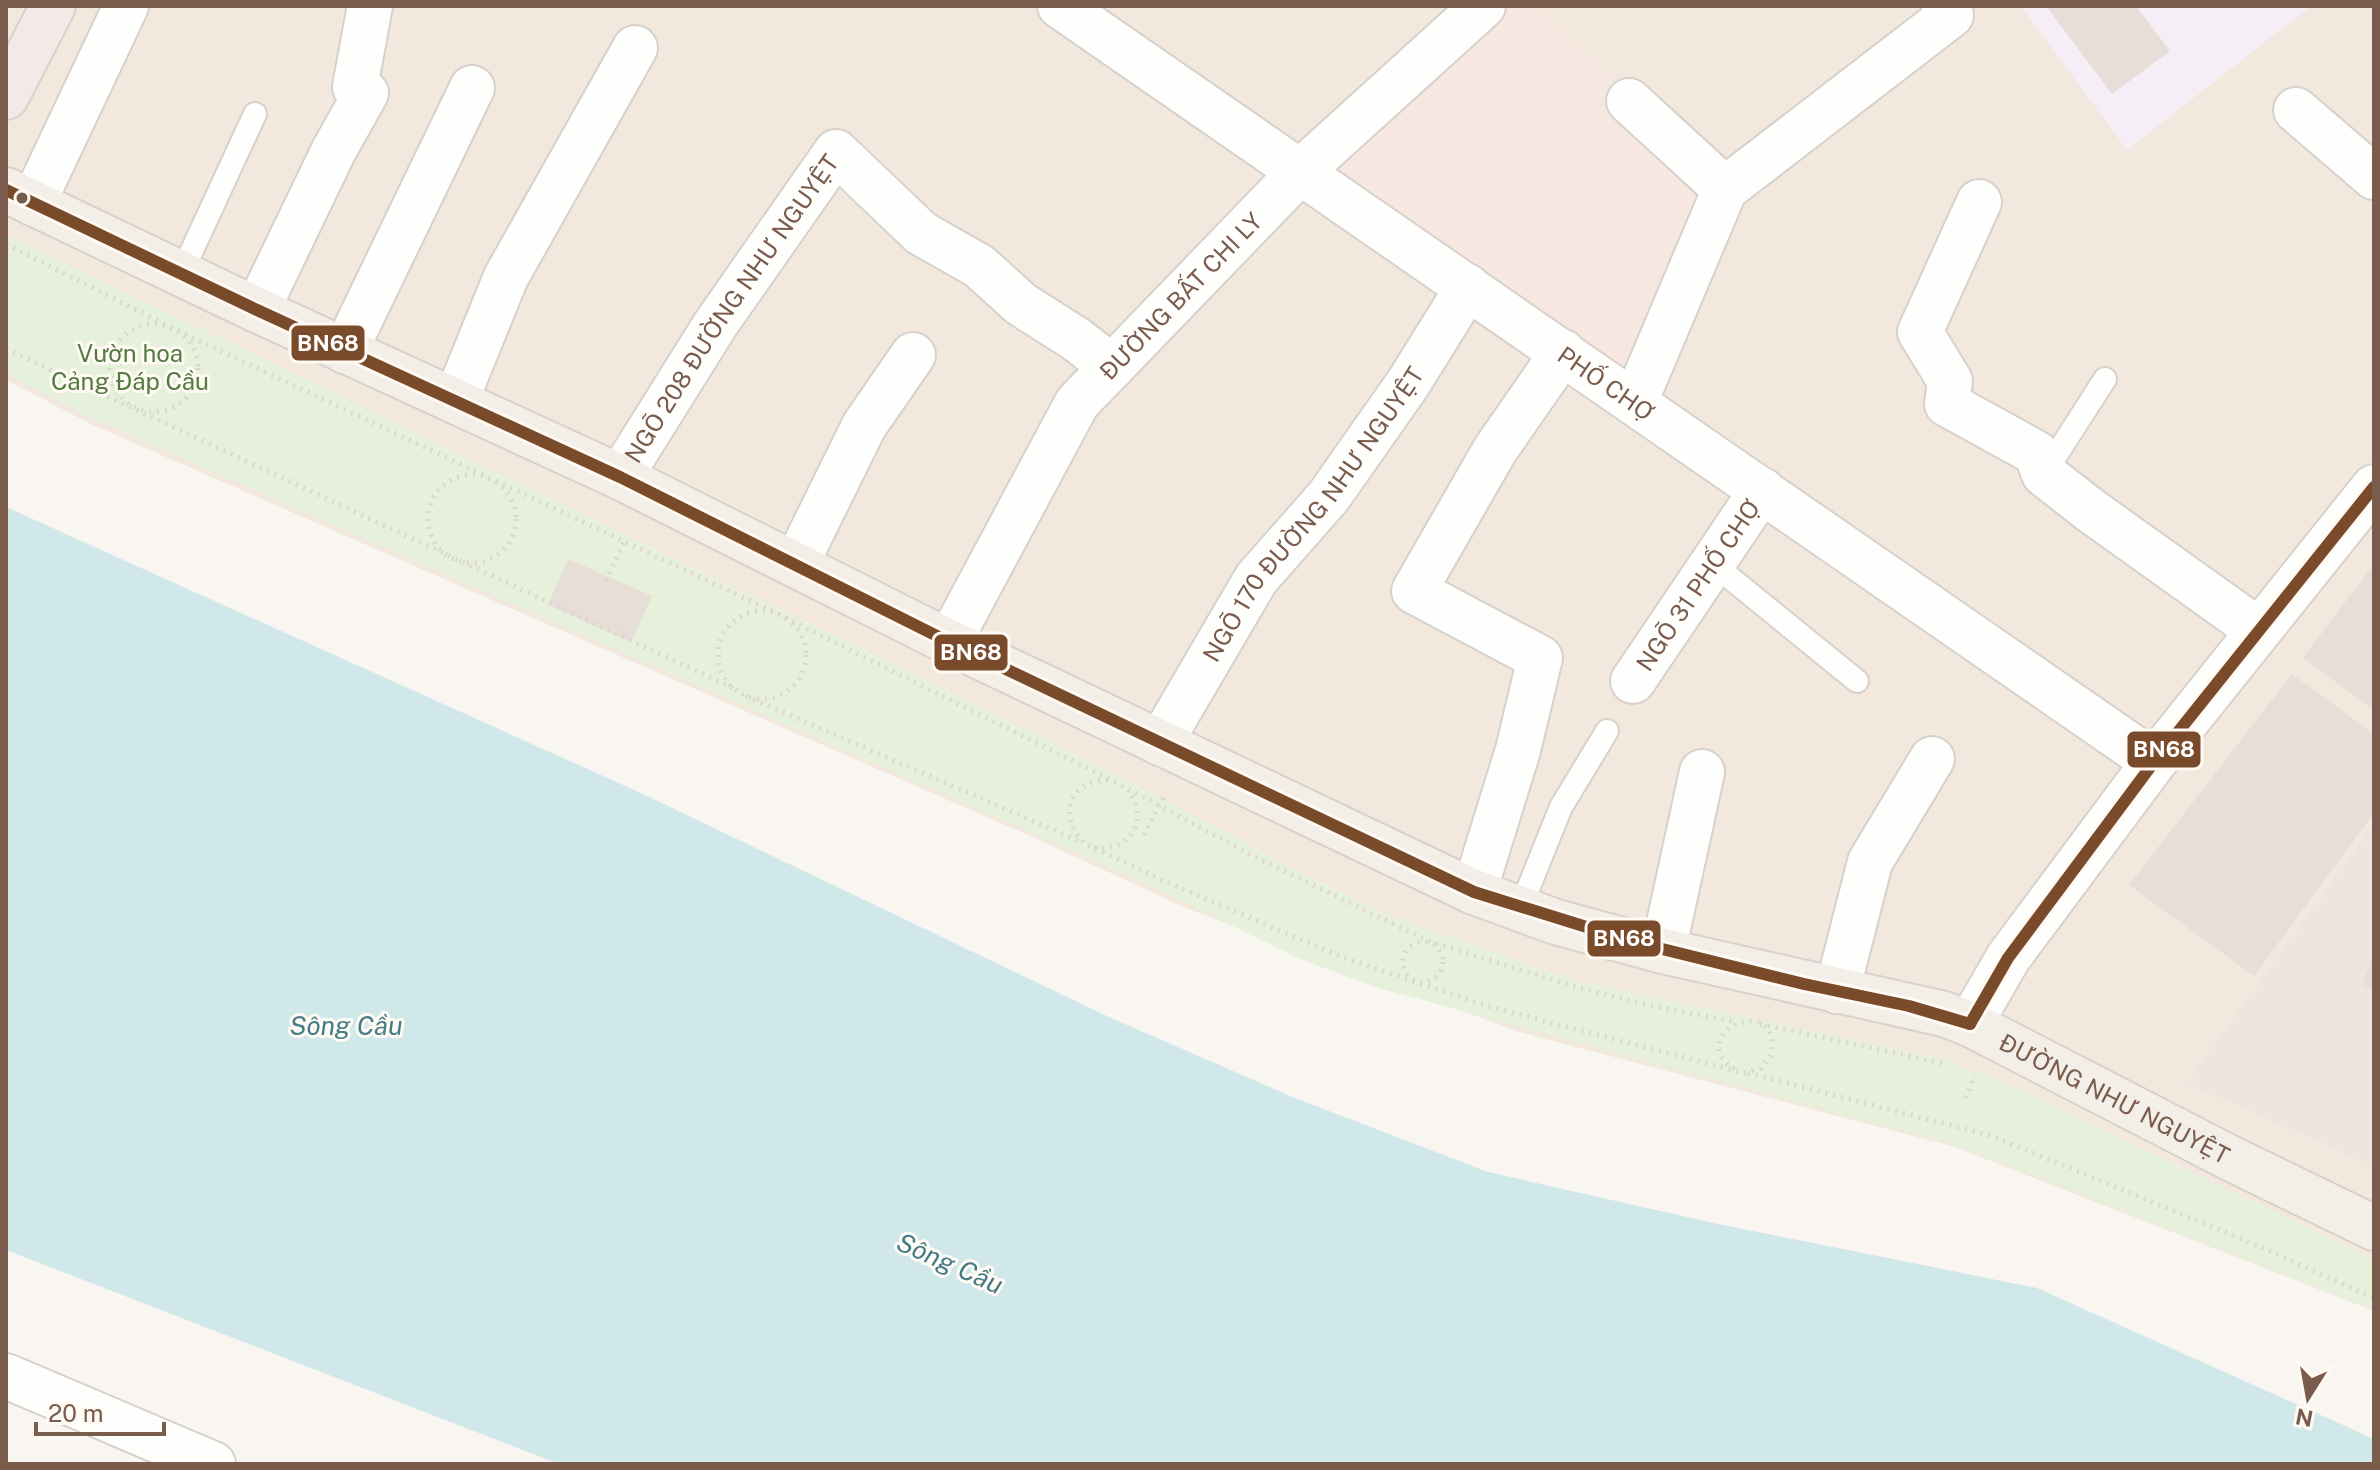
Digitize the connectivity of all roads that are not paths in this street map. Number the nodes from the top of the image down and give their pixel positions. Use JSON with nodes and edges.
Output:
{"nodes":[{"id":1,"x":53,"y":6,"type":"edge"},
{"id":2,"x":126,"y":6,"type":"edge"},
{"id":3,"x":370,"y":6,"type":"edge"},
{"id":4,"x":1060,"y":6,"type":"edge"},
{"id":5,"x":1483,"y":6,"type":"edge"},
{"id":6,"x":1947,"y":10,"type":"edge"},
{"id":7,"x":635,"y":48,"type":"dead end"},
{"id":8,"x":472,"y":88,"type":"dead end"},
{"id":9,"x":6,"y":97,"type":"edge"},
{"id":10,"x":1629,"y":101,"type":"dead end"},
{"id":11,"x":2296,"y":110,"type":"dead end"},
{"id":12,"x":255,"y":114,"type":"dead end"},
{"id":13,"x":1301,"y":171,"type":"junction"},
{"id":14,"x":2374,"y":177,"type":"edge"},
{"id":15,"x":1725,"y":189,"type":"junction"},
{"id":16,"x":20,"y":196,"type":"edge"},
{"id":17,"x":1979,"y":202,"type":"dead end"},
{"id":18,"x":181,"y":274,"type":"junction"},
{"id":19,"x":1468,"y":287,"type":"junction"},
{"id":20,"x":257,"y":310,"type":"junction"},
{"id":21,"x":345,"y":351,"type":"junction"},
{"id":22,"x":1563,"y":352,"type":"junction"},
{"id":23,"x":913,"y":355,"type":"dead end"},
{"id":24,"x":1112,"y":367,"type":"junction"},
{"id":25,"x":2105,"y":379,"type":"dead end"},
{"id":26,"x":456,"y":400,"type":"junction"},
{"id":27,"x":1635,"y":402,"type":"junction"},
{"id":28,"x":2044,"y":474,"type":"junction"},
{"id":29,"x":620,"y":477,"type":"junction"},
{"id":30,"x":2374,"y":487,"type":"edge"},
{"id":31,"x":1762,"y":490,"type":"junction"},
{"id":32,"x":1712,"y":563,"type":"junction"},
{"id":33,"x":796,"y":564,"type":"junction"},
{"id":34,"x":2258,"y":630,"type":"junction"},
{"id":35,"x":949,"y":642,"type":"junction"},
{"id":36,"x":1633,"y":681,"type":"dead end"},
{"id":37,"x":1857,"y":681,"type":"dead end"},
{"id":38,"x":1607,"y":731,"type":"dead end"},
{"id":39,"x":1160,"y":743,"type":"junction"},
{"id":40,"x":1932,"y":759,"type":"dead end"},
{"id":41,"x":2154,"y":762,"type":"junction"},
{"id":42,"x":1702,"y":772,"type":"dead end"},
{"id":43,"x":1474,"y":892,"type":"junction"},
{"id":44,"x":1520,"y":909,"type":"junction"},
{"id":45,"x":1663,"y":951,"type":"junction"},
{"id":46,"x":1837,"y":991,"type":"junction"},
{"id":47,"x":1970,"y":1024,"type":"junction"},
{"id":48,"x":2374,"y":1228,"type":"edge"},
{"id":49,"x":6,"y":1376,"type":"edge"},
{"id":50,"x":213,"y":1464,"type":"edge"}],
"edges":[{"from":1,"to":9,"type":"highway"},
{"from":2,"to":16,"type":"street"},
{"from":3,"to":20,"type":"street"},
{"from":4,"to":13,"type":"street","name":"PHỐ CHỢ"},
{"from":5,"to":13,"type":"street","name":"ĐƯỜNG BẤT CHI LY"},
{"from":6,"to":15,"type":"street"},
{"from":7,"to":26,"type":"street"},
{"from":8,"to":21,"type":"street"},
{"from":10,"to":15,"type":"street"},
{"from":11,"to":14,"type":"street"},
{"from":12,"to":18,"type":"lane"},
{"from":13,"to":19,"type":"street","name":"PHỐ CHỢ"},
{"from":13,"to":24,"type":"street","name":"ĐƯỜNG BẤT CHI LY"},
{"from":15,"to":27,"type":"street"},
{"from":16,"to":18,"type":"main road","name":"ĐƯỜNG NHƯ NGUYỆT"},
{"from":17,"to":28,"type":"street"},
{"from":18,"to":20,"type":"main road","name":"ĐƯỜNG NHƯ NGUYỆT"},
{"from":19,"to":22,"type":"street","name":"PHỐ CHỢ"},
{"from":19,"to":39,"type":"street","name":"NGÕ 170 ĐƯỜNG NHƯ NGUYỆT"},
{"from":20,"to":21,"type":"main road","name":"ĐƯỜNG NHƯ NGUYỆT"},
{"from":21,"to":26,"type":"main road","name":"ĐƯỜNG NHƯ NGUYỆT"},
{"from":22,"to":27,"type":"street","name":"PHỐ CHỢ"},
{"from":22,"to":43,"type":"street"},
{"from":23,"to":33,"type":"street"},
{"from":24,"to":29,"type":"street","name":"NGÕ 208 ĐƯỜNG NHƯ NGUYỆT"},
{"from":24,"to":35,"type":"street","name":"ĐƯỜNG BẤT CHI LY"},
{"from":25,"to":28,"type":"lane"},
{"from":26,"to":29,"type":"main road","name":"ĐƯỜNG NHƯ NGUYỆT"},
{"from":27,"to":31,"type":"street","name":"PHỐ CHỢ"},
{"from":28,"to":34,"type":"street"},
{"from":29,"to":33,"type":"main road","name":"ĐƯỜNG NHƯ NGUYỆT"},
{"from":30,"to":34,"type":"street"},
{"from":31,"to":32,"type":"street","name":"NGÕ 31 PHỐ CHỢ"},
{"from":31,"to":41,"type":"street","name":"PHỐ CHỢ"},
{"from":32,"to":36,"type":"street","name":"NGÕ 31 PHỐ CHỢ"},
{"from":32,"to":37,"type":"lane"},
{"from":33,"to":35,"type":"main road","name":"ĐƯỜNG NHƯ NGUYỆT"},
{"from":34,"to":41,"type":"street"},
{"from":35,"to":39,"type":"main road","name":"ĐƯỜNG NHƯ NGUYỆT"},
{"from":38,"to":44,"type":"lane"},
{"from":39,"to":43,"type":"main road","name":"ĐƯỜNG NHƯ NGUYỆT"},
{"from":40,"to":46,"type":"street"},
{"from":41,"to":47,"type":"street"},
{"from":42,"to":45,"type":"street"},
{"from":43,"to":44,"type":"main road","name":"ĐƯỜNG NHƯ NGUYỆT"},
{"from":44,"to":45,"type":"main road","name":"ĐƯỜNG NHƯ NGUYỆT"},
{"from":45,"to":46,"type":"main road","name":"ĐƯỜNG NHƯ NGUYỆT"},
{"from":46,"to":47,"type":"main road","name":"ĐƯỜNG NHƯ NGUYỆT"},
{"from":47,"to":48,"type":"main road","name":"ĐƯỜNG NHƯ NGUYỆT"},
{"from":49,"to":50,"type":"street"}]}
